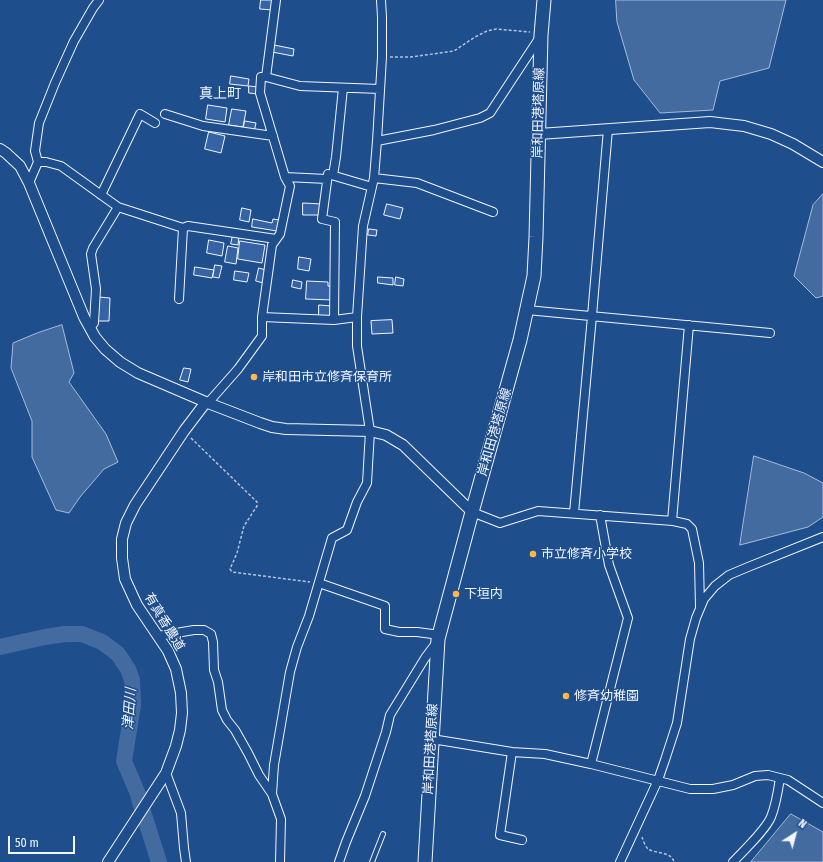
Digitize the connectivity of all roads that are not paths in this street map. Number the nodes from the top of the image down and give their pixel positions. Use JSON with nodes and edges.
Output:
{"nodes":[{"id":1,"x":99,"y":0,"type":"edge"},
{"id":2,"x":276,"y":0,"type":"edge"},
{"id":3,"x":381,"y":0,"type":"edge"},
{"id":4,"x":544,"y":0,"type":"edge"},
{"id":5,"x":541,"y":33,"type":"junction"},
{"id":6,"x":266,"y":77,"type":"junction"},
{"id":7,"x":343,"y":88,"type":"junction"},
{"id":8,"x":380,"y":89,"type":"junction"},
{"id":9,"x":165,"y":114,"type":"dead end"},
{"id":10,"x":155,"y":123,"type":"dead end"},
{"id":11,"x":608,"y":129,"type":"junction"},
{"id":12,"x":539,"y":134,"type":"junction"},
{"id":13,"x":273,"y":136,"type":"junction"},
{"id":14,"x":377,"y":141,"type":"junction"},
{"id":15,"x":0,"y":149,"type":"edge"},
{"id":16,"x":38,"y":162,"type":"junction"},
{"id":17,"x":823,"y":162,"type":"edge"},
{"id":18,"x":284,"y":176,"type":"junction"},
{"id":19,"x":330,"y":177,"type":"junction"},
{"id":20,"x":374,"y":178,"type":"junction"},
{"id":21,"x":29,"y":183,"type":"junction"},
{"id":22,"x":372,"y":187,"type":"junction"},
{"id":23,"x":101,"y":195,"type":"junction"},
{"id":24,"x":118,"y":207,"type":"junction"},
{"id":25,"x":493,"y":212,"type":"dead end"},
{"id":26,"x":183,"y":228,"type":"junction"},
{"id":27,"x":276,"y":240,"type":"junction"},
{"id":28,"x":179,"y":299,"type":"dead end"},
{"id":29,"x":527,"y":310,"type":"junction"},
{"id":30,"x":592,"y":316,"type":"junction"},
{"id":31,"x":262,"y":317,"type":"junction"},
{"id":32,"x":357,"y":317,"type":"junction"},
{"id":33,"x":334,"y":320,"type":"junction"},
{"id":34,"x":689,"y":326,"type":"junction"},
{"id":35,"x":90,"y":328,"type":"junction"},
{"id":36,"x":770,"y":333,"type":"dead end"},
{"id":37,"x":207,"y":402,"type":"junction"},
{"id":38,"x":370,"y":431,"type":"junction"},
{"id":39,"x":472,"y":512,"type":"junction"},
{"id":40,"x":574,"y":513,"type":"junction"},
{"id":41,"x":600,"y":516,"type":"junction"},
{"id":42,"x":672,"y":521,"type":"junction"},
{"id":43,"x":823,"y":537,"type":"edge"},
{"id":44,"x":319,"y":583,"type":"junction"},
{"id":45,"x":700,"y":608,"type":"junction"},
{"id":46,"x":158,"y":636,"type":"junction"},
{"id":47,"x":439,"y":637,"type":"junction"},
{"id":48,"x":432,"y":739,"type":"junction"},
{"id":49,"x":512,"y":752,"type":"junction"},
{"id":50,"x":591,"y":764,"type":"junction"},
{"id":51,"x":166,"y":773,"type":"junction"},
{"id":52,"x":780,"y":778,"type":"junction"},
{"id":53,"x":658,"y":780,"type":"junction"},
{"id":54,"x":272,"y":794,"type":"junction"},
{"id":55,"x":823,"y":803,"type":"edge"},
{"id":56,"x":383,"y":834,"type":"dead end"},
{"id":57,"x":522,"y":840,"type":"dead end"},
{"id":58,"x":108,"y":862,"type":"edge"},
{"id":59,"x":186,"y":862,"type":"edge"},
{"id":60,"x":280,"y":862,"type":"edge"},
{"id":61,"x":339,"y":862,"type":"edge"},
{"id":62,"x":372,"y":862,"type":"edge"},
{"id":63,"x":425,"y":862,"type":"edge"},
{"id":64,"x":620,"y":862,"type":"edge"},
{"id":65,"x":733,"y":862,"type":"edge"}],
"edges":[{"from":1,"to":16,"type":"street"},
{"from":2,"to":6,"type":"street"},
{"from":3,"to":8,"type":"street"},
{"from":4,"to":5,"type":"main road","name":"岸和田港塔原線"},
{"from":5,"to":12,"type":"main road","name":"岸和田港塔原線"},
{"from":5,"to":14,"type":"street"},
{"from":6,"to":7,"type":"street"},
{"from":6,"to":13,"type":"street"},
{"from":7,"to":8,"type":"street"},
{"from":7,"to":19,"type":"street"},
{"from":8,"to":14,"type":"street"},
{"from":9,"to":13,"type":"street"},
{"from":10,"to":23,"type":"street"},
{"from":11,"to":12,"type":"street"},
{"from":11,"to":17,"type":"street"},
{"from":11,"to":30,"type":"street"},
{"from":12,"to":29,"type":"main road","name":"岸和田港塔原線"},
{"from":13,"to":18,"type":"street"},
{"from":14,"to":20,"type":"street"},
{"from":15,"to":21,"type":"street"},
{"from":16,"to":21,"type":"street"},
{"from":16,"to":23,"type":"street"},
{"from":18,"to":19,"type":"street"},
{"from":18,"to":27,"type":"street"},
{"from":19,"to":22,"type":"street"},
{"from":19,"to":33,"type":"street"},
{"from":20,"to":22,"type":"street"},
{"from":20,"to":25,"type":"street"},
{"from":21,"to":35,"type":"street"},
{"from":22,"to":32,"type":"street"},
{"from":23,"to":24,"type":"street"},
{"from":24,"to":26,"type":"street"},
{"from":24,"to":35,"type":"street"},
{"from":26,"to":27,"type":"street"},
{"from":26,"to":28,"type":"street"},
{"from":27,"to":31,"type":"street"},
{"from":29,"to":30,"type":"street"},
{"from":29,"to":39,"type":"main road","name":"岸和田港塔原線"},
{"from":30,"to":34,"type":"street"},
{"from":30,"to":40,"type":"street"},
{"from":31,"to":33,"type":"street"},
{"from":31,"to":37,"type":"street"},
{"from":32,"to":33,"type":"street"},
{"from":32,"to":38,"type":"street"},
{"from":34,"to":36,"type":"street"},
{"from":34,"to":42,"type":"street"},
{"from":35,"to":37,"type":"street"},
{"from":37,"to":38,"type":"street"},
{"from":37,"to":46,"type":"street","name":"有真香農道"},
{"from":38,"to":39,"type":"street"},
{"from":38,"to":44,"type":"street"},
{"from":39,"to":40,"type":"street"},
{"from":39,"to":47,"type":"main road","name":"岸和田港塔原線"},
{"from":40,"to":41,"type":"street"},
{"from":41,"to":42,"type":"street"},
{"from":41,"to":50,"type":"street"},
{"from":42,"to":45,"type":"street"},
{"from":43,"to":45,"type":"street"},
{"from":44,"to":47,"type":"street"},
{"from":44,"to":54,"type":"street"},
{"from":45,"to":53,"type":"street"},
{"from":46,"to":51,"type":"street","name":"有真香農道"},
{"from":46,"to":54,"type":"street"},
{"from":47,"to":48,"type":"main road","name":"岸和田港塔原線"},
{"from":47,"to":61,"type":"street"},
{"from":48,"to":49,"type":"street"},
{"from":48,"to":63,"type":"main road","name":"岸和田港塔原線"},
{"from":49,"to":50,"type":"street"},
{"from":49,"to":57,"type":"street"},
{"from":50,"to":53,"type":"street"},
{"from":51,"to":58,"type":"street","name":"有真香農道"},
{"from":51,"to":59,"type":"street"},
{"from":52,"to":53,"type":"street"},
{"from":52,"to":55,"type":"street"},
{"from":52,"to":65,"type":"street"},
{"from":53,"to":64,"type":"street"},
{"from":54,"to":60,"type":"street"},
{"from":56,"to":62,"type":"lane"}]}
